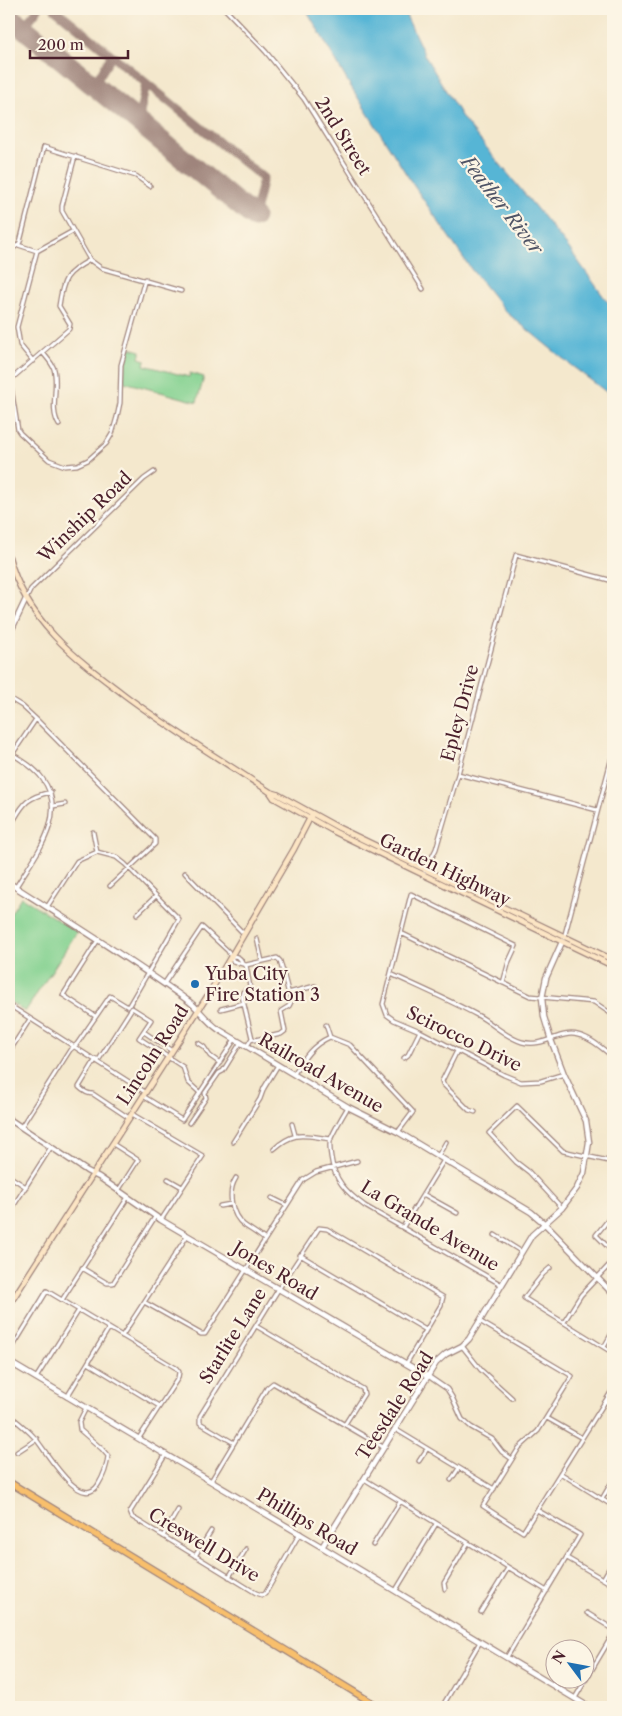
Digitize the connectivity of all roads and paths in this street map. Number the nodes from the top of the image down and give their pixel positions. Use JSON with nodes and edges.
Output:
{"nodes":[{"id":1,"x":225,"y":9,"type":"edge"},
{"id":2,"x":75,"y":156,"type":"junction"},
{"id":3,"x":150,"y":186,"type":"dead end"},
{"id":4,"x":73,"y":230,"type":"junction"},
{"id":5,"x":18,"y":245,"type":"junction"},
{"id":6,"x":37,"y":251,"type":"junction"},
{"id":7,"x":9,"y":252,"type":"edge"},
{"id":8,"x":90,"y":260,"type":"junction"},
{"id":9,"x":145,"y":279,"type":"junction"},
{"id":10,"x":423,"y":289,"type":"dead end"},
{"id":11,"x":181,"y":291,"type":"dead end"},
{"id":12,"x":43,"y":353,"type":"junction"},
{"id":13,"x":33,"y":361,"type":"junction"},
{"id":14,"x":9,"y":381,"type":"edge"},
{"id":15,"x":59,"y":425,"type":"dead end"},
{"id":16,"x":154,"y":472,"type":"dead end"},
{"id":17,"x":9,"y":558,"type":"edge"},
{"id":18,"x":613,"y":581,"type":"edge"},
{"id":19,"x":26,"y":599,"type":"junction"},
{"id":20,"x":9,"y":636,"type":"edge"},
{"id":21,"x":9,"y":698,"type":"edge"},
{"id":22,"x":36,"y":719,"type":"junction"},
{"id":23,"x":10,"y":753,"type":"edge"},
{"id":24,"x":613,"y":753,"type":"edge"},
{"id":25,"x":9,"y":759,"type":"edge"},
{"id":26,"x":458,"y":774,"type":"junction"},
{"id":27,"x":51,"y":792,"type":"junction"},
{"id":28,"x":66,"y":804,"type":"dead end"},
{"id":29,"x":53,"y":806,"type":"junction"},
{"id":30,"x":597,"y":810,"type":"junction"},
{"id":31,"x":311,"y":816,"type":"junction"},
{"id":32,"x":9,"y":828,"type":"edge"},
{"id":33,"x":93,"y":832,"type":"dead end"},
{"id":34,"x":97,"y":852,"type":"junction"},
{"id":35,"x":130,"y":869,"type":"junction"},
{"id":36,"x":424,"y":872,"type":"junction"},
{"id":37,"x":185,"y":873,"type":"dead end"},
{"id":38,"x":9,"y":883,"type":"edge"},
{"id":39,"x":110,"y":886,"type":"dead end"},
{"id":40,"x":16,"y":887,"type":"junction"},
{"id":41,"x":156,"y":896,"type":"junction"},
{"id":42,"x":47,"y":907,"type":"junction"},
{"id":43,"x":137,"y":914,"type":"dead end"},
{"id":44,"x":401,"y":933,"type":"junction"},
{"id":45,"x":244,"y":934,"type":"junction"},
{"id":46,"x":257,"y":939,"type":"dead end"},
{"id":47,"x":98,"y":940,"type":"junction"},
{"id":48,"x":564,"y":940,"type":"junction"},
{"id":49,"x":232,"y":956,"type":"junction"},
{"id":50,"x":613,"y":960,"type":"edge"},
{"id":51,"x":262,"y":961,"type":"junction"},
{"id":52,"x":245,"y":964,"type":"junction"},
{"id":53,"x":613,"y":966,"type":"edge"},
{"id":54,"x":148,"y":973,"type":"junction"},
{"id":55,"x":391,"y":974,"type":"junction"},
{"id":56,"x":503,"y":983,"type":"junction"},
{"id":57,"x":164,"y":984,"type":"junction"},
{"id":58,"x":315,"y":986,"type":"dead end"},
{"id":59,"x":288,"y":993,"type":"junction"},
{"id":60,"x":542,"y":998,"type":"junction"},
{"id":61,"x":244,"y":1003,"type":"junction"},
{"id":62,"x":9,"y":1005,"type":"edge"},
{"id":63,"x":221,"y":1009,"type":"dead end"},
{"id":64,"x":198,"y":1011,"type":"junction"},
{"id":65,"x":613,"y":1015,"type":"edge"},
{"id":66,"x":96,"y":1016,"type":"junction"},
{"id":67,"x":30,"y":1019,"type":"junction"},
{"id":68,"x":326,"y":1025,"type":"dead end"},
{"id":69,"x":144,"y":1032,"type":"junction"},
{"id":70,"x":420,"y":1032,"type":"junction"},
{"id":71,"x":330,"y":1037,"type":"junction"},
{"id":72,"x":235,"y":1039,"type":"junction"},
{"id":73,"x":254,"y":1039,"type":"junction"},
{"id":74,"x":551,"y":1040,"type":"junction"},
{"id":75,"x":241,"y":1042,"type":"junction"},
{"id":76,"x":198,"y":1043,"type":"dead end"},
{"id":77,"x":74,"y":1046,"type":"junction"},
{"id":78,"x":249,"y":1047,"type":"junction"},
{"id":79,"x":172,"y":1051,"type":"junction"},
{"id":80,"x":458,"y":1051,"type":"junction"},
{"id":81,"x":9,"y":1052,"type":"edge"},
{"id":82,"x":168,"y":1057,"type":"junction"},
{"id":83,"x":613,"y":1057,"type":"edge"},
{"id":84,"x":404,"y":1058,"type":"dead end"},
{"id":85,"x":97,"y":1060,"type":"junction"},
{"id":86,"x":220,"y":1063,"type":"junction"},
{"id":87,"x":278,"y":1064,"type":"junction"},
{"id":88,"x":294,"y":1074,"type":"junction"},
{"id":89,"x":564,"y":1074,"type":"junction"},
{"id":90,"x":613,"y":1081,"type":"edge"},
{"id":91,"x":613,"y":1088,"type":"edge"},
{"id":92,"x":200,"y":1093,"type":"junction"},
{"id":93,"x":144,"y":1094,"type":"junction"},
{"id":94,"x":348,"y":1107,"type":"junction"},
{"id":95,"x":475,"y":1112,"type":"dead end"},
{"id":96,"x":130,"y":1116,"type":"junction"},
{"id":97,"x":9,"y":1119,"type":"edge"},
{"id":98,"x":189,"y":1123,"type":"dead end"},
{"id":99,"x":292,"y":1124,"type":"dead end"},
{"id":100,"x":21,"y":1127,"type":"junction"},
{"id":101,"x":398,"y":1132,"type":"junction"},
{"id":102,"x":295,"y":1135,"type":"junction"},
{"id":103,"x":331,"y":1139,"type":"junction"},
{"id":104,"x":233,"y":1142,"type":"dead end"},
{"id":105,"x":446,"y":1142,"type":"dead end"},
{"id":106,"x":113,"y":1144,"type":"junction"},
{"id":107,"x":51,"y":1147,"type":"junction"},
{"id":108,"x":274,"y":1149,"type":"dead end"},
{"id":109,"x":587,"y":1156,"type":"junction"},
{"id":110,"x":438,"y":1157,"type":"junction"},
{"id":111,"x":444,"y":1160,"type":"junction"},
{"id":112,"x":357,"y":1161,"type":"dead end"},
{"id":113,"x":613,"y":1162,"type":"edge"},
{"id":114,"x":332,"y":1168,"type":"junction"},
{"id":115,"x":93,"y":1174,"type":"junction"},
{"id":116,"x":9,"y":1176,"type":"edge"},
{"id":117,"x":236,"y":1178,"type":"dead end"},
{"id":118,"x":168,"y":1179,"type":"dead end"},
{"id":119,"x":26,"y":1187,"type":"junction"},
{"id":120,"x":182,"y":1187,"type":"junction"},
{"id":121,"x":118,"y":1191,"type":"junction"},
{"id":122,"x":423,"y":1194,"type":"junction"},
{"id":123,"x":128,"y":1197,"type":"junction"},
{"id":124,"x":272,"y":1198,"type":"dead end"},
{"id":125,"x":232,"y":1204,"type":"junction"},
{"id":126,"x":286,"y":1205,"type":"junction"},
{"id":127,"x":220,"y":1206,"type":"dead end"},
{"id":128,"x":562,"y":1208,"type":"junction"},
{"id":129,"x":9,"y":1213,"type":"edge"},
{"id":130,"x":457,"y":1213,"type":"dead end"},
{"id":131,"x":613,"y":1214,"type":"edge"},
{"id":132,"x":155,"y":1217,"type":"junction"},
{"id":133,"x":161,"y":1220,"type":"junction"},
{"id":134,"x":545,"y":1224,"type":"junction"},
{"id":135,"x":403,"y":1227,"type":"junction"},
{"id":136,"x":495,"y":1235,"type":"dead end"},
{"id":137,"x":186,"y":1236,"type":"junction"},
{"id":138,"x":264,"y":1239,"type":"junction"},
{"id":139,"x":522,"y":1252,"type":"junction"},
{"id":140,"x":613,"y":1252,"type":"edge"},
{"id":141,"x":300,"y":1255,"type":"junction"},
{"id":142,"x":613,"y":1261,"type":"edge"},
{"id":143,"x":82,"y":1268,"type":"junction"},
{"id":144,"x":550,"y":1268,"type":"dead end"},
{"id":145,"x":245,"y":1270,"type":"junction"},
{"id":146,"x":597,"y":1278,"type":"junction"},
{"id":147,"x":502,"y":1285,"type":"junction"},
{"id":148,"x":278,"y":1290,"type":"junction"},
{"id":149,"x":613,"y":1294,"type":"edge"},
{"id":150,"x":62,"y":1300,"type":"junction"},
{"id":151,"x":144,"y":1302,"type":"junction"},
{"id":152,"x":9,"y":1305,"type":"edge"},
{"id":153,"x":79,"y":1310,"type":"junction"},
{"id":154,"x":481,"y":1322,"type":"junction"},
{"id":155,"x":564,"y":1322,"type":"junction"},
{"id":156,"x":256,"y":1326,"type":"junction"},
{"id":157,"x":109,"y":1328,"type":"junction"},
{"id":158,"x":426,"y":1330,"type":"junction"},
{"id":159,"x":613,"y":1331,"type":"edge"},
{"id":160,"x":122,"y":1336,"type":"junction"},
{"id":161,"x":462,"y":1346,"type":"junction"},
{"id":162,"x":604,"y":1347,"type":"junction"},
{"id":163,"x":613,"y":1352,"type":"edge"},
{"id":164,"x":9,"y":1353,"type":"edge"},
{"id":165,"x":9,"y":1362,"type":"edge"},
{"id":166,"x":88,"y":1363,"type":"junction"},
{"id":167,"x":406,"y":1364,"type":"junction"},
{"id":168,"x":427,"y":1376,"type":"junction"},
{"id":169,"x":36,"y":1378,"type":"junction"},
{"id":170,"x":613,"y":1389,"type":"edge"},
{"id":171,"x":67,"y":1397,"type":"junction"},
{"id":172,"x":512,"y":1398,"type":"dead end"},
{"id":173,"x":606,"y":1401,"type":"junction"},
{"id":174,"x":613,"y":1405,"type":"edge"},
{"id":175,"x":159,"y":1406,"type":"junction"},
{"id":176,"x":86,"y":1408,"type":"junction"},
{"id":177,"x":9,"y":1415,"type":"edge"},
{"id":178,"x":547,"y":1418,"type":"junction"},
{"id":179,"x":345,"y":1424,"type":"junction"},
{"id":180,"x":394,"y":1429,"type":"junction"},
{"id":181,"x":139,"y":1438,"type":"junction"},
{"id":182,"x":582,"y":1438,"type":"junction"},
{"id":183,"x":37,"y":1439,"type":"junction"},
{"id":184,"x":234,"y":1443,"type":"junction"},
{"id":185,"x":383,"y":1447,"type":"junction"},
{"id":186,"x":427,"y":1449,"type":"junction"},
{"id":187,"x":17,"y":1452,"type":"dead end"},
{"id":188,"x":166,"y":1454,"type":"junction"},
{"id":189,"x":512,"y":1459,"type":"junction"},
{"id":190,"x":419,"y":1462,"type":"dead end"},
{"id":191,"x":458,"y":1468,"type":"junction"},
{"id":192,"x":560,"y":1473,"type":"junction"},
{"id":193,"x":364,"y":1479,"type":"junction"},
{"id":194,"x":451,"y":1480,"type":"dead end"},
{"id":195,"x":613,"y":1480,"type":"edge"},
{"id":196,"x":211,"y":1481,"type":"junction"},
{"id":197,"x":9,"y":1482,"type":"edge"},
{"id":198,"x":494,"y":1489,"type":"junction"},
{"id":199,"x":602,"y":1499,"type":"junction"},
{"id":200,"x":400,"y":1502,"type":"junction"},
{"id":201,"x":613,"y":1506,"type":"edge"},
{"id":202,"x":178,"y":1510,"type":"dead end"},
{"id":203,"x":537,"y":1510,"type":"junction"},
{"id":204,"x":436,"y":1524,"type":"junction"},
{"id":205,"x":211,"y":1531,"type":"dead end"},
{"id":206,"x":300,"y":1533,"type":"junction"},
{"id":207,"x":163,"y":1536,"type":"junction"},
{"id":208,"x":468,"y":1544,"type":"junction"},
{"id":209,"x":373,"y":1545,"type":"dead end"},
{"id":210,"x":322,"y":1547,"type":"junction"},
{"id":211,"x":246,"y":1549,"type":"dead end"},
{"id":212,"x":196,"y":1556,"type":"junction"},
{"id":213,"x":567,"y":1558,"type":"junction"},
{"id":214,"x":613,"y":1562,"type":"edge"},
{"id":215,"x":508,"y":1568,"type":"junction"},
{"id":216,"x":229,"y":1577,"type":"junction"},
{"id":217,"x":603,"y":1579,"type":"junction"},
{"id":218,"x":613,"y":1586,"type":"edge"},
{"id":219,"x":444,"y":1589,"type":"dead end"},
{"id":220,"x":396,"y":1590,"type":"junction"},
{"id":221,"x":546,"y":1592,"type":"junction"},
{"id":222,"x":481,"y":1612,"type":"dead end"},
{"id":223,"x":587,"y":1613,"type":"dead end"},
{"id":224,"x":613,"y":1629,"type":"edge"},
{"id":225,"x":613,"y":1634,"type":"edge"},
{"id":226,"x":481,"y":1641,"type":"junction"},
{"id":227,"x":507,"y":1657,"type":"junction"},
{"id":228,"x":595,"y":1664,"type":"joint"},
{"id":229,"x":575,"y":1698,"type":"junction"},
{"id":230,"x":379,"y":1707,"type":"edge"},
{"id":231,"x":442,"y":1707,"type":"edge"},
{"id":232,"x":589,"y":1707,"type":"edge"}],
"edges":[{"from":1,"to":10,"type":"street","name":"2nd Street"},
{"from":2,"to":3,"type":"street"},
{"from":2,"to":4,"type":"street"},
{"from":2,"to":5,"type":"street"},
{"from":4,"to":6,"type":"street"},
{"from":4,"to":8,"type":"street"},
{"from":5,"to":6,"type":"street"},
{"from":5,"to":7,"type":"street"},
{"from":6,"to":13,"type":"street"},
{"from":8,"to":9,"type":"street"},
{"from":8,"to":12,"type":"street"},
{"from":9,"to":11,"type":"street"},
{"from":9,"to":14,"type":"street"},
{"from":12,"to":13,"type":"street"},
{"from":12,"to":15,"type":"street"},
{"from":13,"to":14,"type":"street"},
{"from":16,"to":19,"type":"street","name":"Winship Road"},
{"from":17,"to":19,"type":"main road","name":"Garden Highway"},
{"from":18,"to":26,"type":"street","name":"Epley Drive"},
{"from":19,"to":20,"type":"street","name":"Winship Road"},
{"from":19,"to":31,"type":"main road","name":"Garden Highway"},
{"from":21,"to":22,"type":"street"},
{"from":22,"to":23,"type":"street"},
{"from":22,"to":35,"type":"street"},
{"from":23,"to":25,"type":"street"},
{"from":23,"to":27,"type":"street"},
{"from":24,"to":30,"type":"street"},
{"from":26,"to":30,"type":"street"},
{"from":26,"to":36,"type":"street","name":"Epley Drive"},
{"from":27,"to":29,"type":"street"},
{"from":27,"to":32,"type":"street"},
{"from":28,"to":29,"type":"street"},
{"from":29,"to":40,"type":"street"},
{"from":30,"to":48,"type":"street"},
{"from":31,"to":36,"type":"main road","name":"Garden Highway"},
{"from":31,"to":45,"type":"main road","name":"Lincoln Road"},
{"from":33,"to":34,"type":"street"},
{"from":34,"to":35,"type":"street"},
{"from":34,"to":42,"type":"street"},
{"from":35,"to":39,"type":"street"},
{"from":35,"to":41,"type":"street"},
{"from":36,"to":48,"type":"main road","name":"Garden Highway"},
{"from":37,"to":45,"type":"street"},
{"from":38,"to":40,"type":"street","name":"Railroad Avenue"},
{"from":40,"to":42,"type":"street","name":"Railroad Avenue"},
{"from":41,"to":43,"type":"street"},
{"from":41,"to":54,"type":"street"},
{"from":42,"to":47,"type":"street","name":"Railroad Avenue"},
{"from":44,"to":55,"type":"street","name":"Scirocco Drive"},
{"from":44,"to":56,"type":"street"},
{"from":44,"to":56,"type":"street","name":"Scirocco Drive"},
{"from":45,"to":49,"type":"main road","name":"Lincoln Road"},
{"from":46,"to":51,"type":"street"},
{"from":47,"to":54,"type":"street","name":"Railroad Avenue"},
{"from":47,"to":66,"type":"street"},
{"from":48,"to":50,"type":"main road","name":"Garden Highway"},
{"from":48,"to":53,"type":"main road","name":"Garden Highway"},
{"from":48,"to":60,"type":"street","name":"Teesdale Road"},
{"from":49,"to":52,"type":"street"},
{"from":49,"to":57,"type":"street"},
{"from":49,"to":64,"type":"main road","name":"Lincoln Road"},
{"from":51,"to":52,"type":"street"},
{"from":51,"to":59,"type":"street"},
{"from":52,"to":61,"type":"street"},
{"from":54,"to":57,"type":"street","name":"Railroad Avenue"},
{"from":54,"to":66,"type":"street"},
{"from":55,"to":70,"type":"street","name":"Scirocco Drive"},
{"from":55,"to":74,"type":"street"},
{"from":56,"to":60,"type":"street"},
{"from":57,"to":64,"type":"street","name":"Railroad Avenue"},
{"from":58,"to":59,"type":"street"},
{"from":59,"to":73,"type":"street"},
{"from":60,"to":65,"type":"street"},
{"from":60,"to":74,"type":"street","name":"Teesdale Road"},
{"from":61,"to":63,"type":"street"},
{"from":61,"to":73,"type":"street"},
{"from":62,"to":67,"type":"street"},
{"from":64,"to":72,"type":"street","name":"Railroad Avenue"},
{"from":64,"to":79,"type":"main road","name":"Lincoln Road"},
{"from":66,"to":77,"type":"street"},
{"from":67,"to":77,"type":"street"},
{"from":67,"to":81,"type":"street"},
{"from":68,"to":71,"type":"street"},
{"from":69,"to":79,"type":"street"},
{"from":69,"to":82,"type":"street"},
{"from":69,"to":85,"type":"street"},
{"from":70,"to":80,"type":"street","name":"Scirocco Drive"},
{"from":70,"to":84,"type":"street"},
{"from":71,"to":88,"type":"street"},
{"from":71,"to":101,"type":"street"},
{"from":72,"to":75,"type":"street","name":"Railroad Avenue"},
{"from":72,"to":86,"type":"street"},
{"from":73,"to":78,"type":"street"},
{"from":74,"to":83,"type":"street"},
{"from":74,"to":89,"type":"street","name":"Teesdale Road"},
{"from":75,"to":78,"type":"street","name":"Railroad Avenue"},
{"from":75,"to":98,"type":"street"},
{"from":76,"to":86,"type":"street"},
{"from":77,"to":85,"type":"street"},
{"from":77,"to":100,"type":"street"},
{"from":78,"to":87,"type":"street","name":"Railroad Avenue"},
{"from":79,"to":82,"type":"main road","name":"Lincoln Road"},
{"from":80,"to":89,"type":"street","name":"Scirocco Drive"},
{"from":80,"to":95,"type":"street"},
{"from":82,"to":92,"type":"street"},
{"from":82,"to":93,"type":"main road","name":"Lincoln Road"},
{"from":85,"to":93,"type":"street"},
{"from":85,"to":96,"type":"street"},
{"from":86,"to":92,"type":"street"},
{"from":87,"to":88,"type":"street","name":"Railroad Avenue"},
{"from":87,"to":104,"type":"street"},
{"from":88,"to":94,"type":"street","name":"Railroad Avenue"},
{"from":89,"to":109,"type":"street","name":"Teesdale Road"},
{"from":90,"to":91,"type":"street"},
{"from":92,"to":93,"type":"street"},
{"from":93,"to":96,"type":"main road","name":"Lincoln Road"},
{"from":94,"to":101,"type":"street","name":"Railroad Avenue"},
{"from":94,"to":103,"type":"street","name":"La Grande Avenue"},
{"from":96,"to":106,"type":"main road","name":"Lincoln Road"},
{"from":96,"to":120,"type":"street"},
{"from":97,"to":100,"type":"street","name":"Jones Road"},
{"from":99,"to":102,"type":"street"},
{"from":100,"to":107,"type":"street","name":"Jones Road"},
{"from":101,"to":110,"type":"street","name":"Railroad Avenue"},
{"from":102,"to":103,"type":"street"},
{"from":102,"to":108,"type":"street"},
{"from":103,"to":114,"type":"street","name":"La Grande Avenue"},
{"from":105,"to":110,"type":"street"},
{"from":106,"to":115,"type":"main road","name":"Lincoln Road"},
{"from":106,"to":121,"type":"street"},
{"from":107,"to":115,"type":"street","name":"Jones Road"},
{"from":107,"to":119,"type":"street"},
{"from":109,"to":113,"type":"street"},
{"from":109,"to":128,"type":"street","name":"Teesdale Road"},
{"from":109,"to":128,"type":"street"},
{"from":110,"to":111,"type":"street","name":"Railroad Avenue"},
{"from":111,"to":122,"type":"street"},
{"from":111,"to":134,"type":"street","name":"Railroad Avenue"},
{"from":112,"to":114,"type":"street"},
{"from":114,"to":126,"type":"street"},
{"from":114,"to":135,"type":"street","name":"La Grande Avenue"},
{"from":115,"to":121,"type":"street","name":"Jones Road"},
{"from":115,"to":152,"type":"main road","name":"Lincoln Road"},
{"from":116,"to":119,"type":"street"},
{"from":117,"to":125,"type":"street"},
{"from":118,"to":120,"type":"street"},
{"from":119,"to":129,"type":"street"},
{"from":120,"to":133,"type":"street"},
{"from":121,"to":123,"type":"street","name":"Jones Road"},
{"from":122,"to":130,"type":"street"},
{"from":122,"to":135,"type":"street"},
{"from":123,"to":132,"type":"street","name":"Jones Road"},
{"from":123,"to":143,"type":"street"},
{"from":124,"to":126,"type":"street"},
{"from":125,"to":127,"type":"street"},
{"from":125,"to":138,"type":"street"},
{"from":126,"to":138,"type":"street"},
{"from":128,"to":134,"type":"street","name":"Teesdale Road"},
{"from":131,"to":140,"type":"street"},
{"from":132,"to":133,"type":"street","name":"Jones Road"},
{"from":132,"to":143,"type":"street"},
{"from":133,"to":137,"type":"street","name":"Jones Road"},
{"from":134,"to":139,"type":"street","name":"Teesdale Road"},
{"from":134,"to":146,"type":"street","name":"Railroad Avenue"},
{"from":135,"to":147,"type":"street","name":"La Grande Avenue"},
{"from":136,"to":139,"type":"street"},
{"from":137,"to":145,"type":"street","name":"Jones Road"},
{"from":137,"to":151,"type":"street"},
{"from":138,"to":145,"type":"street"},
{"from":139,"to":147,"type":"street","name":"Teesdale Road"},
{"from":141,"to":148,"type":"street","name":"Starlite Lane"},
{"from":141,"to":158,"type":"street"},
{"from":141,"to":158,"type":"street","name":"Starlite Lane"},
{"from":142,"to":146,"type":"street"},
{"from":143,"to":150,"type":"street"},
{"from":144,"to":155,"type":"street"},
{"from":145,"to":148,"type":"street","name":"Jones Road"},
{"from":145,"to":151,"type":"street"},
{"from":146,"to":149,"type":"street","name":"Railroad Avenue"},
{"from":146,"to":155,"type":"street"},
{"from":147,"to":154,"type":"street","name":"Teesdale Road"},
{"from":148,"to":156,"type":"street","name":"Starlite Lane"},
{"from":148,"to":167,"type":"street","name":"Jones Road"},
{"from":150,"to":153,"type":"street"},
{"from":150,"to":164,"type":"street"},
{"from":151,"to":160,"type":"street"},
{"from":153,"to":157,"type":"street"},
{"from":153,"to":169,"type":"street"},
{"from":154,"to":161,"type":"street","name":"Teesdale Road"},
{"from":154,"to":178,"type":"street"},
{"from":155,"to":162,"type":"street"},
{"from":156,"to":179,"type":"street"},
{"from":156,"to":184,"type":"street","name":"Starlite Lane"},
{"from":157,"to":160,"type":"street"},
{"from":157,"to":166,"type":"street"},
{"from":158,"to":167,"type":"street"},
{"from":159,"to":162,"type":"street"},
{"from":160,"to":175,"type":"street"},
{"from":161,"to":168,"type":"street","name":"Teesdale Road"},
{"from":161,"to":172,"type":"street"},
{"from":162,"to":163,"type":"street"},
{"from":165,"to":169,"type":"street","name":"Phillips Road"},
{"from":166,"to":171,"type":"street"},
{"from":166,"to":175,"type":"street"},
{"from":167,"to":168,"type":"street","name":"Jones Road"},
{"from":168,"to":180,"type":"street","name":"Teesdale Road"},
{"from":168,"to":189,"type":"street","name":"Jones Road"},
{"from":169,"to":171,"type":"street","name":"Phillips Road"},
{"from":170,"to":173,"type":"street"},
{"from":171,"to":176,"type":"street","name":"Phillips Road"},
{"from":173,"to":174,"type":"street"},
{"from":173,"to":182,"type":"street"},
{"from":175,"to":181,"type":"street"},
{"from":176,"to":181,"type":"street","name":"Phillips Road"},
{"from":176,"to":183,"type":"street"},
{"from":177,"to":183,"type":"street"},
{"from":178,"to":182,"type":"street"},
{"from":178,"to":189,"type":"street"},
{"from":179,"to":184,"type":"street"},
{"from":179,"to":185,"type":"street"},
{"from":180,"to":185,"type":"street","name":"Teesdale Road"},
{"from":180,"to":186,"type":"street"},
{"from":181,"to":188,"type":"street","name":"Phillips Road"},
{"from":182,"to":192,"type":"street"},
{"from":183,"to":187,"type":"street"},
{"from":184,"to":196,"type":"street"},
{"from":185,"to":193,"type":"street","name":"Teesdale Road"},
{"from":186,"to":190,"type":"street"},
{"from":186,"to":191,"type":"street"},
{"from":188,"to":196,"type":"street","name":"Phillips Road"},
{"from":188,"to":207,"type":"street","name":"Creswell Drive"},
{"from":189,"to":198,"type":"street"},
{"from":191,"to":194,"type":"street"},
{"from":191,"to":198,"type":"street"},
{"from":192,"to":199,"type":"street"},
{"from":192,"to":203,"type":"street"},
{"from":193,"to":200,"type":"street"},
{"from":193,"to":210,"type":"street","name":"Teesdale Road"},
{"from":195,"to":199,"type":"street"},
{"from":196,"to":206,"type":"street","name":"Phillips Road"},
{"from":197,"to":230,"type":"highway"},
{"from":198,"to":203,"type":"street"},
{"from":199,"to":201,"type":"street"},
{"from":200,"to":204,"type":"street"},
{"from":200,"to":209,"type":"street"},
{"from":202,"to":207,"type":"street"},
{"from":203,"to":213,"type":"street"},
{"from":204,"to":208,"type":"street"},
{"from":204,"to":220,"type":"street"},
{"from":205,"to":212,"type":"street"},
{"from":206,"to":210,"type":"street","name":"Phillips Road"},
{"from":206,"to":216,"type":"street","name":"Creswell Drive"},
{"from":207,"to":212,"type":"street","name":"Creswell Drive"},
{"from":208,"to":215,"type":"street"},
{"from":208,"to":219,"type":"street"},
{"from":210,"to":220,"type":"street","name":"Phillips Road"},
{"from":211,"to":216,"type":"street"},
{"from":212,"to":216,"type":"street","name":"Creswell Drive"},
{"from":213,"to":217,"type":"street"},
{"from":213,"to":221,"type":"street"},
{"from":214,"to":217,"type":"street"},
{"from":215,"to":221,"type":"street"},
{"from":215,"to":222,"type":"street"},
{"from":217,"to":218,"type":"street"},
{"from":220,"to":226,"type":"street","name":"Phillips Road"},
{"from":221,"to":227,"type":"street"},
{"from":223,"to":224,"type":"street"},
{"from":225,"to":228,"type":"street"},
{"from":226,"to":227,"type":"street","name":"Phillips Road"},
{"from":226,"to":231,"type":"street"},
{"from":227,"to":229,"type":"street","name":"Phillips Road"},
{"from":228,"to":229,"type":"street"},
{"from":229,"to":232,"type":"street","name":"Phillips Road"}]}
